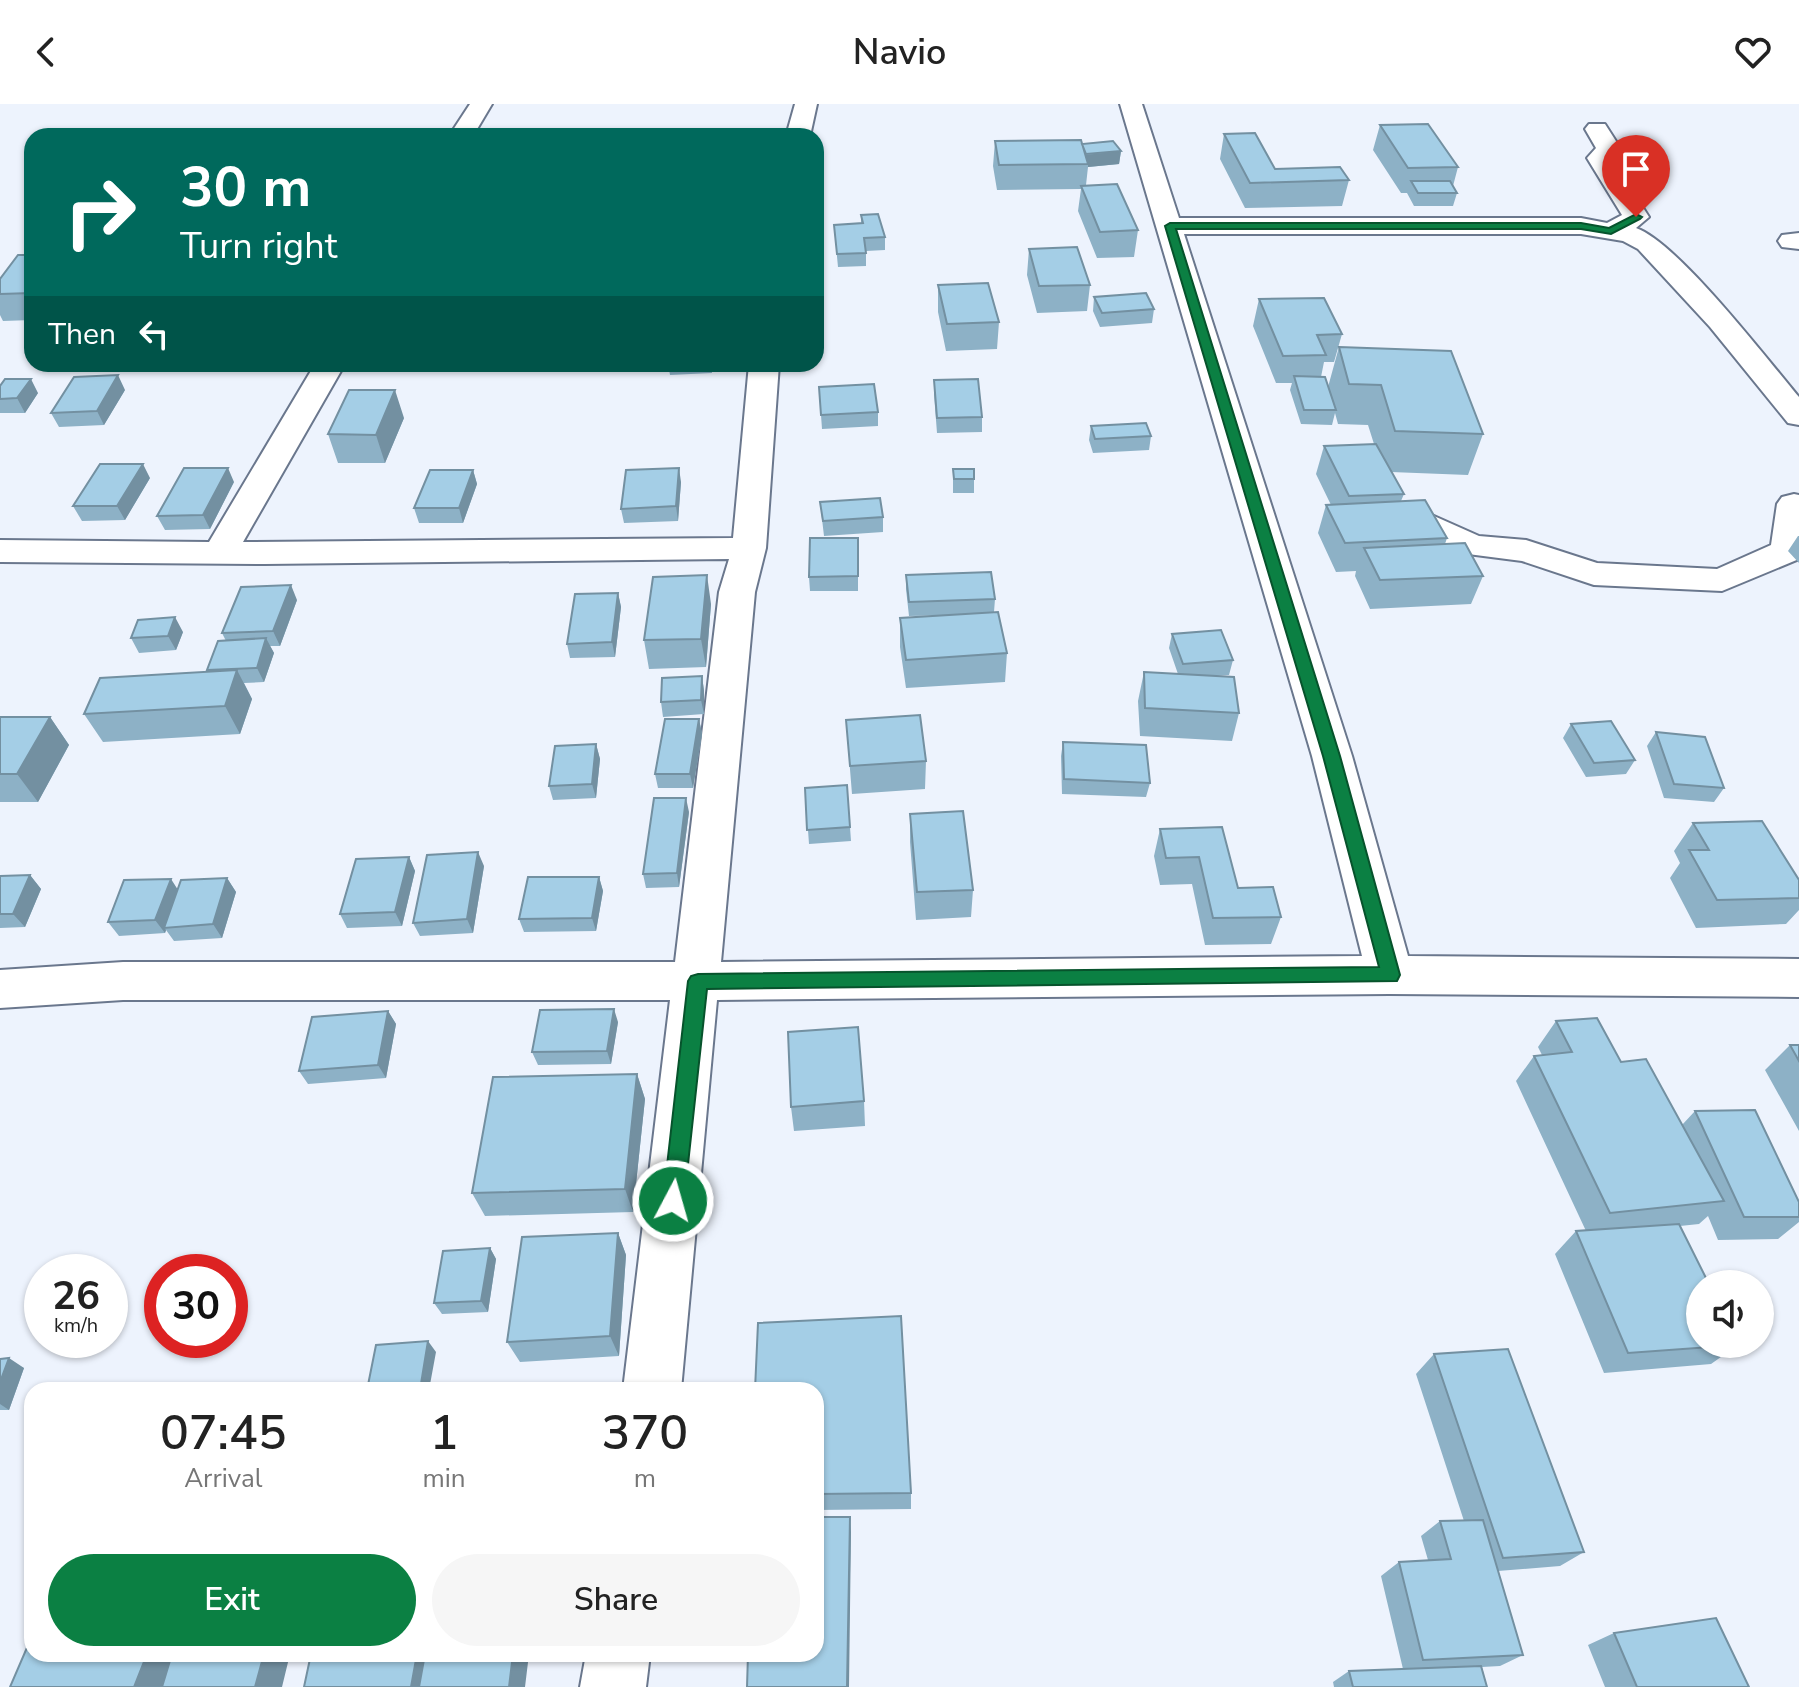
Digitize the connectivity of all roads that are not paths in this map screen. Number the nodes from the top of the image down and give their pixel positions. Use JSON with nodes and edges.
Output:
{"nodes":[{"id":1,"x":481,"y":104,"type":"edge"},
{"id":2,"x":806,"y":104,"type":"edge"},
{"id":3,"x":1131,"y":104,"type":"edge"},
{"id":4,"x":466,"y":128,"type":"edge"},
{"id":5,"x":800,"y":128,"type":"edge"},
{"id":6,"x":1597,"y":129,"type":"dead end"},
{"id":7,"x":1170,"y":226,"type":"junction"},
{"id":8,"x":1611,"y":231,"type":"junction"},
{"id":9,"x":325,"y":372,"type":"edge"},
{"id":10,"x":763,"y":372,"type":"edge"},
{"id":11,"x":1799,"y":416,"type":"edge"},
{"id":12,"x":1794,"y":504,"type":"dead end"},
{"id":13,"x":1413,"y":519,"type":"edge"},
{"id":14,"x":749,"y":548,"type":"junction"},
{"id":15,"x":0,"y":551,"type":"edge"},
{"id":16,"x":220,"y":553,"type":"junction"},
{"id":17,"x":1390,"y":975,"type":"junction"},
{"id":18,"x":1799,"y":978,"type":"edge"},
{"id":19,"x":698,"y":981,"type":"junction"},
{"id":20,"x":0,"y":989,"type":"edge"},
{"id":21,"x":653,"y":1382,"type":"edge"},
{"id":22,"x":617,"y":1662,"type":"edge"},
{"id":23,"x":613,"y":1687,"type":"edge"}],
"edges":[{"from":1,"to":4,"type":"street"},
{"from":2,"to":5,"type":"street"},
{"from":3,"to":7,"type":"street"},
{"from":6,"to":8,"type":"street"},
{"from":7,"to":8,"type":"street"},
{"from":7,"to":17,"type":"street"},
{"from":8,"to":11,"type":"street"},
{"from":9,"to":16,"type":"street"},
{"from":10,"to":14,"type":"street"},
{"from":12,"to":13,"type":"street"},
{"from":14,"to":16,"type":"street"},
{"from":14,"to":19,"type":"street"},
{"from":15,"to":16,"type":"street"},
{"from":17,"to":18,"type":"street"},
{"from":17,"to":19,"type":"street"},
{"from":19,"to":20,"type":"street"},
{"from":19,"to":21,"type":"street"},
{"from":22,"to":23,"type":"street"}]}
